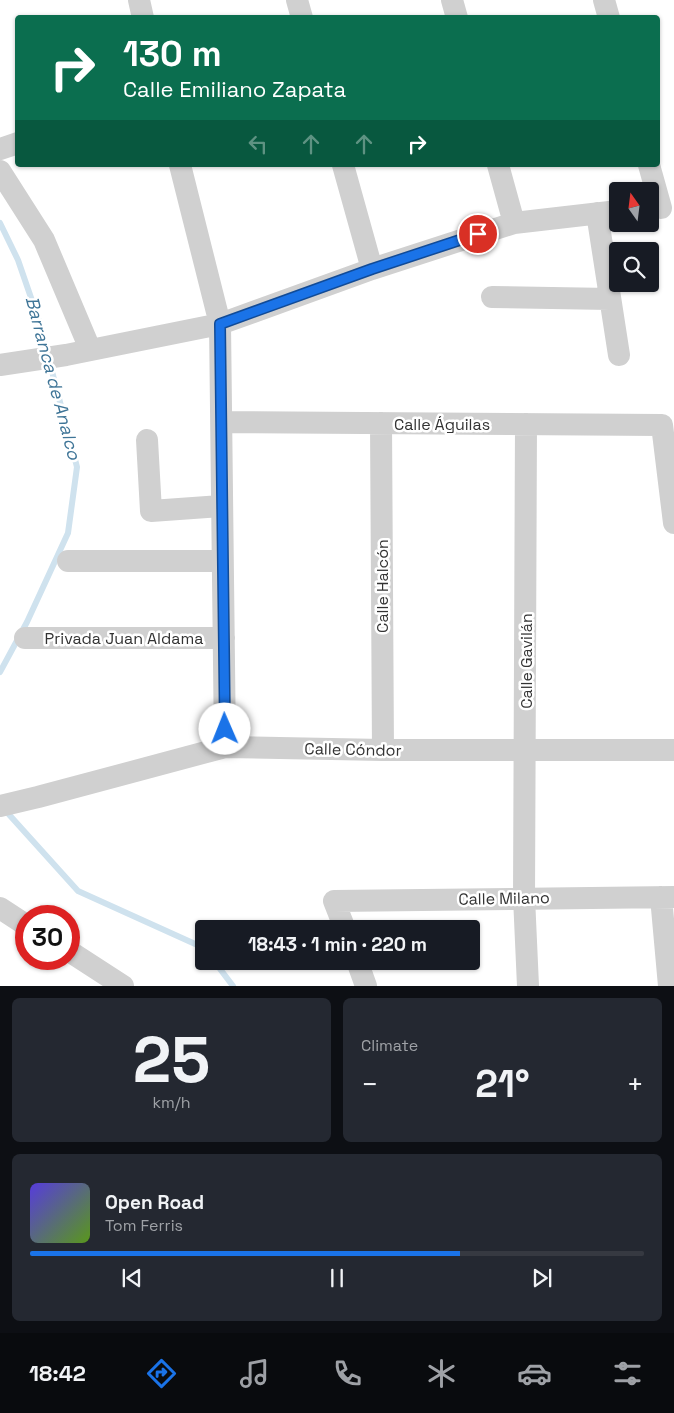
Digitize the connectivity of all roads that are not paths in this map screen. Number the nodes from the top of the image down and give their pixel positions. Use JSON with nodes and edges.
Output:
{"nodes":[{"id":1,"x":139,"y":0,"type":"edge"},
{"id":2,"x":297,"y":0,"type":"edge"},
{"id":3,"x":452,"y":0,"type":"edge"},
{"id":4,"x":604,"y":0,"type":"edge"},
{"id":5,"x":142,"y":15,"type":"edge"},
{"id":6,"x":301,"y":15,"type":"edge"},
{"id":7,"x":456,"y":15,"type":"edge"},
{"id":8,"x":608,"y":15,"type":"edge"},
{"id":9,"x":15,"y":145,"type":"edge"},
{"id":10,"x":0,"y":149,"type":"edge"},
{"id":11,"x":181,"y":167,"type":"edge"},
{"id":12,"x":344,"y":167,"type":"edge"},
{"id":13,"x":499,"y":167,"type":"edge"},
{"id":14,"x":650,"y":167,"type":"edge"},
{"id":15,"x":0,"y":171,"type":"edge"},
{"id":16,"x":662,"y":208,"type":"edge"},
{"id":17,"x":607,"y":212,"type":"edge"},
{"id":18,"x":514,"y":223,"type":"junction"},
{"id":19,"x":372,"y":269,"type":"junction"},
{"id":20,"x":492,"y":297,"type":"dead end"},
{"id":21,"x":610,"y":299,"type":"junction"},
{"id":22,"x":220,"y":324,"type":"junction"},
{"id":23,"x":90,"y":349,"type":"junction"},
{"id":24,"x":619,"y":354,"type":"dead end"},
{"id":25,"x":0,"y":366,"type":"edge"},
{"id":26,"x":222,"y":422,"type":"junction"},
{"id":27,"x":380,"y":423,"type":"junction"},
{"id":28,"x":526,"y":424,"type":"junction"},
{"id":29,"x":147,"y":440,"type":"dead end"},
{"id":30,"x":221,"y":506,"type":"junction"},
{"id":31,"x":674,"y":523,"type":"edge"},
{"id":32,"x":68,"y":561,"type":"dead end"},
{"id":33,"x":222,"y":562,"type":"junction"},
{"id":34,"x":25,"y":638,"type":"dead end"},
{"id":35,"x":224,"y":638,"type":"junction"},
{"id":36,"x":225,"y":747,"type":"junction"},
{"id":37,"x":383,"y":750,"type":"junction"},
{"id":38,"x":526,"y":750,"type":"junction"},
{"id":39,"x":674,"y":750,"type":"edge"},
{"id":40,"x":0,"y":806,"type":"edge"},
{"id":41,"x":524,"y":897,"type":"junction"},
{"id":42,"x":667,"y":897,"type":"edge"},
{"id":43,"x":0,"y":908,"type":"edge"},
{"id":44,"x":15,"y":918,"type":"edge"},
{"id":45,"x":341,"y":920,"type":"edge"},
{"id":46,"x":80,"y":958,"type":"edge"},
{"id":47,"x":360,"y":970,"type":"edge"},
{"id":48,"x":123,"y":986,"type":"edge"},
{"id":49,"x":366,"y":986,"type":"edge"},
{"id":50,"x":528,"y":986,"type":"edge"},
{"id":51,"x":669,"y":986,"type":"edge"}],
"edges":[{"from":1,"to":5,"type":"street"},
{"from":2,"to":6,"type":"street"},
{"from":3,"to":7,"type":"street"},
{"from":4,"to":8,"type":"street"},
{"from":9,"to":10,"type":"street"},
{"from":11,"to":22,"type":"street"},
{"from":12,"to":19,"type":"street"},
{"from":13,"to":18,"type":"street"},
{"from":14,"to":16,"type":"street"},
{"from":15,"to":23,"type":"street"},
{"from":17,"to":18,"type":"street"},
{"from":17,"to":21,"type":"street"},
{"from":18,"to":19,"type":"street"},
{"from":19,"to":22,"type":"street"},
{"from":20,"to":21,"type":"street"},
{"from":21,"to":24,"type":"street"},
{"from":22,"to":23,"type":"street"},
{"from":22,"to":26,"type":"street"},
{"from":23,"to":25,"type":"street"},
{"from":26,"to":27,"type":"street","name":"Calle Águilas"},
{"from":26,"to":30,"type":"street"},
{"from":27,"to":28,"type":"street","name":"Calle Águilas"},
{"from":27,"to":37,"type":"street","name":"Calle Halcón"},
{"from":28,"to":31,"type":"street","name":"Calle Águilas"},
{"from":28,"to":38,"type":"street","name":"Calle Gavilán"},
{"from":29,"to":30,"type":"street"},
{"from":30,"to":33,"type":"street"},
{"from":32,"to":33,"type":"street"},
{"from":33,"to":35,"type":"street"},
{"from":34,"to":35,"type":"street","name":"Privada Juan Aldama"},
{"from":35,"to":36,"type":"street"},
{"from":36,"to":37,"type":"street","name":"Calle Cóndor"},
{"from":36,"to":40,"type":"street","name":"Calle Cóndor"},
{"from":37,"to":38,"type":"street","name":"Calle Cóndor"},
{"from":38,"to":39,"type":"street","name":"Calle Cóndor"},
{"from":38,"to":41,"type":"street","name":"Calle Gavilán"},
{"from":41,"to":42,"type":"street","name":"Calle Milano"},
{"from":41,"to":45,"type":"street","name":"Calle Milano"},
{"from":41,"to":50,"type":"street","name":"Calle Gavilán"},
{"from":42,"to":51,"type":"street"},
{"from":43,"to":44,"type":"street"},
{"from":46,"to":48,"type":"street"},
{"from":47,"to":49,"type":"street"}]}
